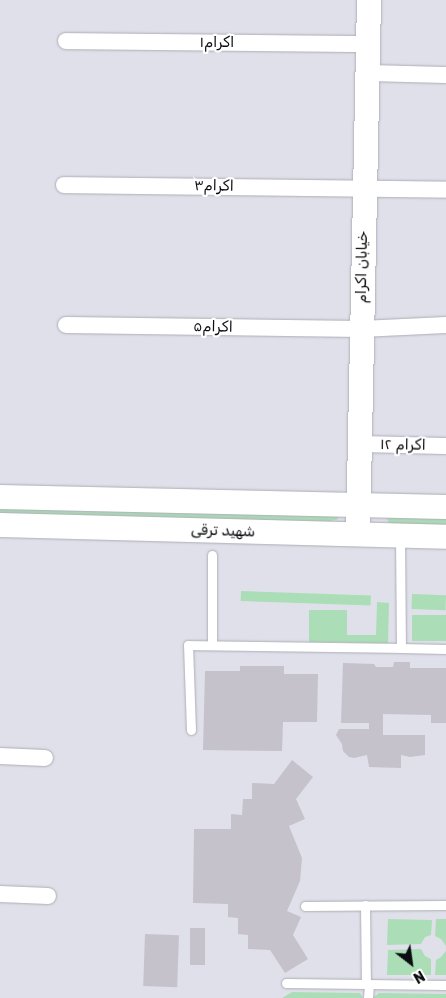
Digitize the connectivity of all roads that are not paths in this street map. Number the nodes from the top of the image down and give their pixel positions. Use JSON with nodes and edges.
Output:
{"nodes":[{"id":1,"x":369,"y":0,"type":"edge"},
{"id":2,"x":66,"y":41,"type":"dead end"},
{"id":3,"x":368,"y":44,"type":"junction"},
{"id":4,"x":368,"y":72,"type":"junction"},
{"id":5,"x":446,"y":75,"type":"edge"},
{"id":6,"x":64,"y":185,"type":"dead end"},
{"id":7,"x":364,"y":188,"type":"junction"},
{"id":8,"x":446,"y":190,"type":"edge"},
{"id":9,"x":66,"y":325,"type":"dead end"},
{"id":10,"x":446,"y":325,"type":"edge"},
{"id":11,"x":361,"y":329,"type":"junction"},
{"id":12,"x":359,"y":444,"type":"junction"},
{"id":13,"x":446,"y":446,"type":"edge"},
{"id":14,"x":0,"y":497,"type":"edge"},
{"id":15,"x":359,"y":505,"type":"junction"},
{"id":16,"x":446,"y":506,"type":"edge"},
{"id":17,"x":0,"y":525,"type":"edge"},
{"id":18,"x":358,"y":534,"type":"junction"},
{"id":19,"x":400,"y":536,"type":"junction"},
{"id":20,"x":446,"y":537,"type":"edge"},
{"id":21,"x":212,"y":555,"type":"dead end"},
{"id":22,"x":212,"y":645,"type":"junction"},
{"id":23,"x":401,"y":648,"type":"junction"},
{"id":24,"x":446,"y":649,"type":"edge"},
{"id":25,"x":191,"y":730,"type":"dead end"},
{"id":26,"x":0,"y":756,"type":"edge"},
{"id":27,"x":45,"y":758,"type":"dead end"},
{"id":28,"x":0,"y":894,"type":"edge"},
{"id":29,"x":48,"y":896,"type":"dead end"},
{"id":30,"x":446,"y":905,"type":"edge"},
{"id":31,"x":305,"y":906,"type":"dead end"},
{"id":32,"x":365,"y":906,"type":"junction"},
{"id":33,"x":286,"y":983,"type":"dead end"},
{"id":34,"x":368,"y":984,"type":"junction"},
{"id":35,"x":446,"y":985,"type":"edge"},
{"id":36,"x":368,"y":998,"type":"edge"}],
"edges":[{"from":1,"to":3,"type":"main road","name":"خیابان اکرام"},
{"from":2,"to":3,"type":"street","name":"اکرام۱"},
{"from":3,"to":4,"type":"main road","name":"خیابان اکرام"},
{"from":4,"to":5,"type":"street"},
{"from":4,"to":7,"type":"main road","name":"خیابان اکرام"},
{"from":6,"to":7,"type":"street","name":"اکرام۳"},
{"from":7,"to":8,"type":"street","name":"اکرام۳"},
{"from":7,"to":11,"type":"main road","name":"خیابان اکرام"},
{"from":9,"to":11,"type":"street","name":"اکرام۵"},
{"from":10,"to":11,"type":"street","name":"اکرام۵"},
{"from":11,"to":12,"type":"main road","name":"خیابان اکرام"},
{"from":12,"to":13,"type":"street","name":"اکرام ۱۲"},
{"from":12,"to":15,"type":"main road","name":"خیابان اکرام"},
{"from":14,"to":15,"type":"main road","name":"شهید ترقی"},
{"from":15,"to":16,"type":"main road","name":"شهید ترقی"},
{"from":15,"to":18,"type":"main road","name":"خیابان اکرام"},
{"from":17,"to":18,"type":"main road","name":"شهید ترقی"},
{"from":18,"to":19,"type":"main road","name":"شهید ترقی"},
{"from":19,"to":20,"type":"main road","name":"شهید ترقی"},
{"from":19,"to":23,"type":"lane"},
{"from":21,"to":22,"type":"lane"},
{"from":22,"to":23,"type":"lane"},
{"from":22,"to":25,"type":"lane"},
{"from":23,"to":24,"type":"lane"},
{"from":26,"to":27,"type":"street"},
{"from":28,"to":29,"type":"street"},
{"from":30,"to":32,"type":"lane"},
{"from":31,"to":32,"type":"lane"},
{"from":32,"to":34,"type":"lane"},
{"from":33,"to":34,"type":"lane"},
{"from":34,"to":35,"type":"lane"},
{"from":34,"to":36,"type":"lane"}]}
